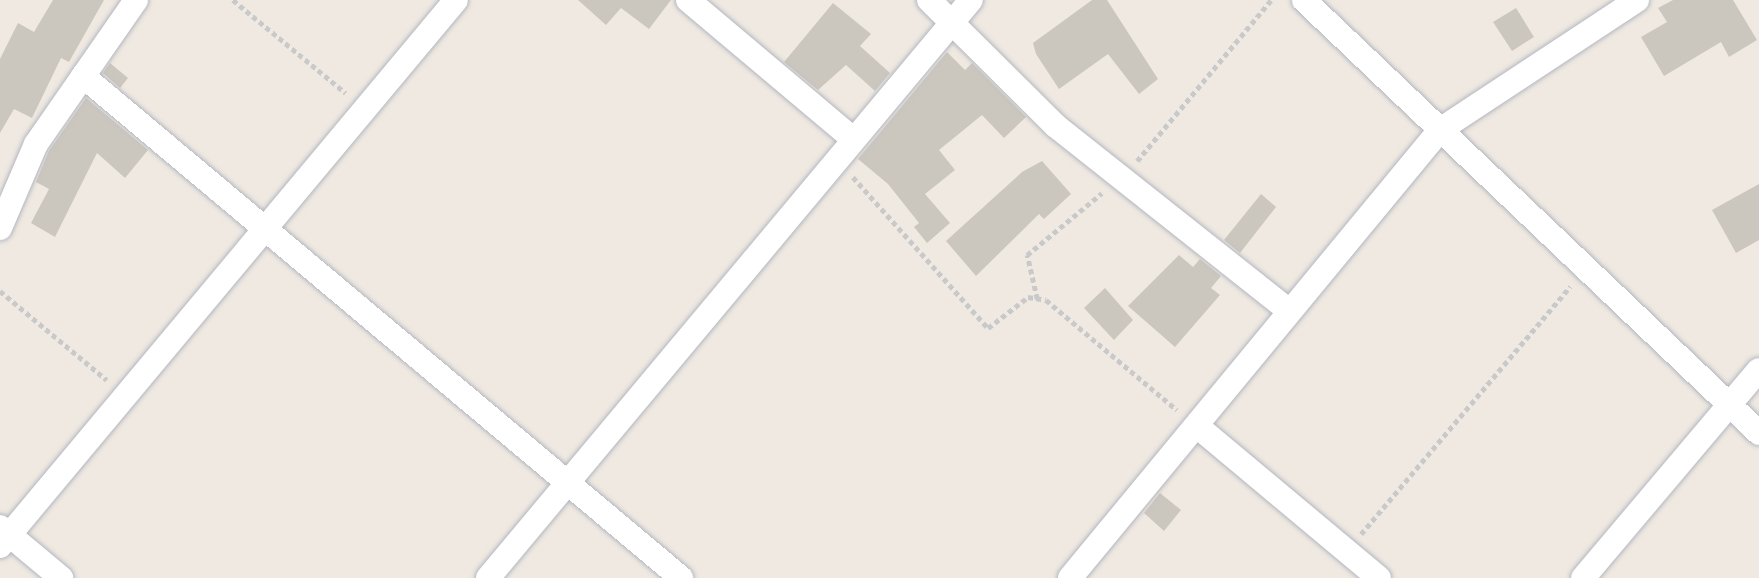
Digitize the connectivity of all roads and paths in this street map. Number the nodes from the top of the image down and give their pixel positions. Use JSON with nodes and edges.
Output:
{"nodes":[{"id":1,"x":136,"y":0,"type":"edge"},
{"id":2,"x":233,"y":0,"type":"edge"},
{"id":3,"x":456,"y":0,"type":"edge"},
{"id":4,"x":688,"y":0,"type":"edge"},
{"id":5,"x":929,"y":0,"type":"edge"},
{"id":6,"x":971,"y":0,"type":"edge"},
{"id":7,"x":1271,"y":0,"type":"edge"},
{"id":8,"x":1304,"y":0,"type":"edge"},
{"id":9,"x":1637,"y":0,"type":"edge"},
{"id":10,"x":952,"y":23,"type":"junction"},
{"id":11,"x":83,"y":76,"type":"junction"},
{"id":12,"x":365,"y":109,"type":"junction"},
{"id":13,"x":1440,"y":130,"type":"junction"},
{"id":14,"x":853,"y":139,"type":"junction"},
{"id":15,"x":838,"y":160,"type":"junction"},
{"id":16,"x":1122,"y":178,"type":"junction"},
{"id":17,"x":0,"y":228,"type":"edge"},
{"id":18,"x":262,"y":230,"type":"junction"},
{"id":19,"x":1586,"y":268,"type":"junction"},
{"id":20,"x":0,"y":291,"type":"edge"},
{"id":21,"x":1037,"y":299,"type":"junction"},
{"id":22,"x":1289,"y":311,"type":"junction"},
{"id":23,"x":1759,"y":370,"type":"edge"},
{"id":24,"x":125,"y":396,"type":"junction"},
{"id":25,"x":1729,"y":404,"type":"junction"},
{"id":26,"x":1196,"y":426,"type":"junction"},
{"id":27,"x":1759,"y":433,"type":"edge"},
{"id":28,"x":567,"y":483,"type":"junction"},
{"id":29,"x":3,"y":536,"type":"edge"},
{"id":30,"x":1347,"y":551,"type":"junction"},
{"id":31,"x":61,"y":578,"type":"edge"},
{"id":32,"x":488,"y":578,"type":"edge"},
{"id":33,"x":681,"y":578,"type":"edge"},
{"id":34,"x":1070,"y":578,"type":"edge"},
{"id":35,"x":1379,"y":578,"type":"edge"},
{"id":36,"x":1583,"y":578,"type":"edge"}],
"edges":[{"from":1,"to":11,"type":"street"},
{"from":2,"to":12,"type":"path"},
{"from":3,"to":12,"type":"street"},
{"from":4,"to":14,"type":"street"},
{"from":5,"to":10,"type":"street"},
{"from":6,"to":10,"type":"street"},
{"from":7,"to":16,"type":"path"},
{"from":8,"to":13,"type":"street"},
{"from":9,"to":13,"type":"street"},
{"from":10,"to":14,"type":"street"},
{"from":10,"to":16,"type":"street"},
{"from":11,"to":17,"type":"street"},
{"from":11,"to":18,"type":"street"},
{"from":12,"to":18,"type":"street"},
{"from":13,"to":19,"type":"street"},
{"from":13,"to":22,"type":"street"},
{"from":14,"to":15,"type":"street"},
{"from":15,"to":21,"type":"path"},
{"from":15,"to":28,"type":"street"},
{"from":16,"to":21,"type":"path"},
{"from":16,"to":22,"type":"street"},
{"from":18,"to":24,"type":"street"},
{"from":18,"to":28,"type":"street"},
{"from":19,"to":25,"type":"street"},
{"from":19,"to":30,"type":"path"},
{"from":20,"to":24,"type":"path"},
{"from":21,"to":26,"type":"path"},
{"from":22,"to":26,"type":"street"},
{"from":23,"to":25,"type":"street"},
{"from":24,"to":29,"type":"street"},
{"from":25,"to":27,"type":"street"},
{"from":25,"to":36,"type":"street"},
{"from":26,"to":30,"type":"street"},
{"from":26,"to":34,"type":"street"},
{"from":28,"to":32,"type":"street"},
{"from":28,"to":33,"type":"street"},
{"from":29,"to":31,"type":"street"},
{"from":30,"to":35,"type":"street"}]}
